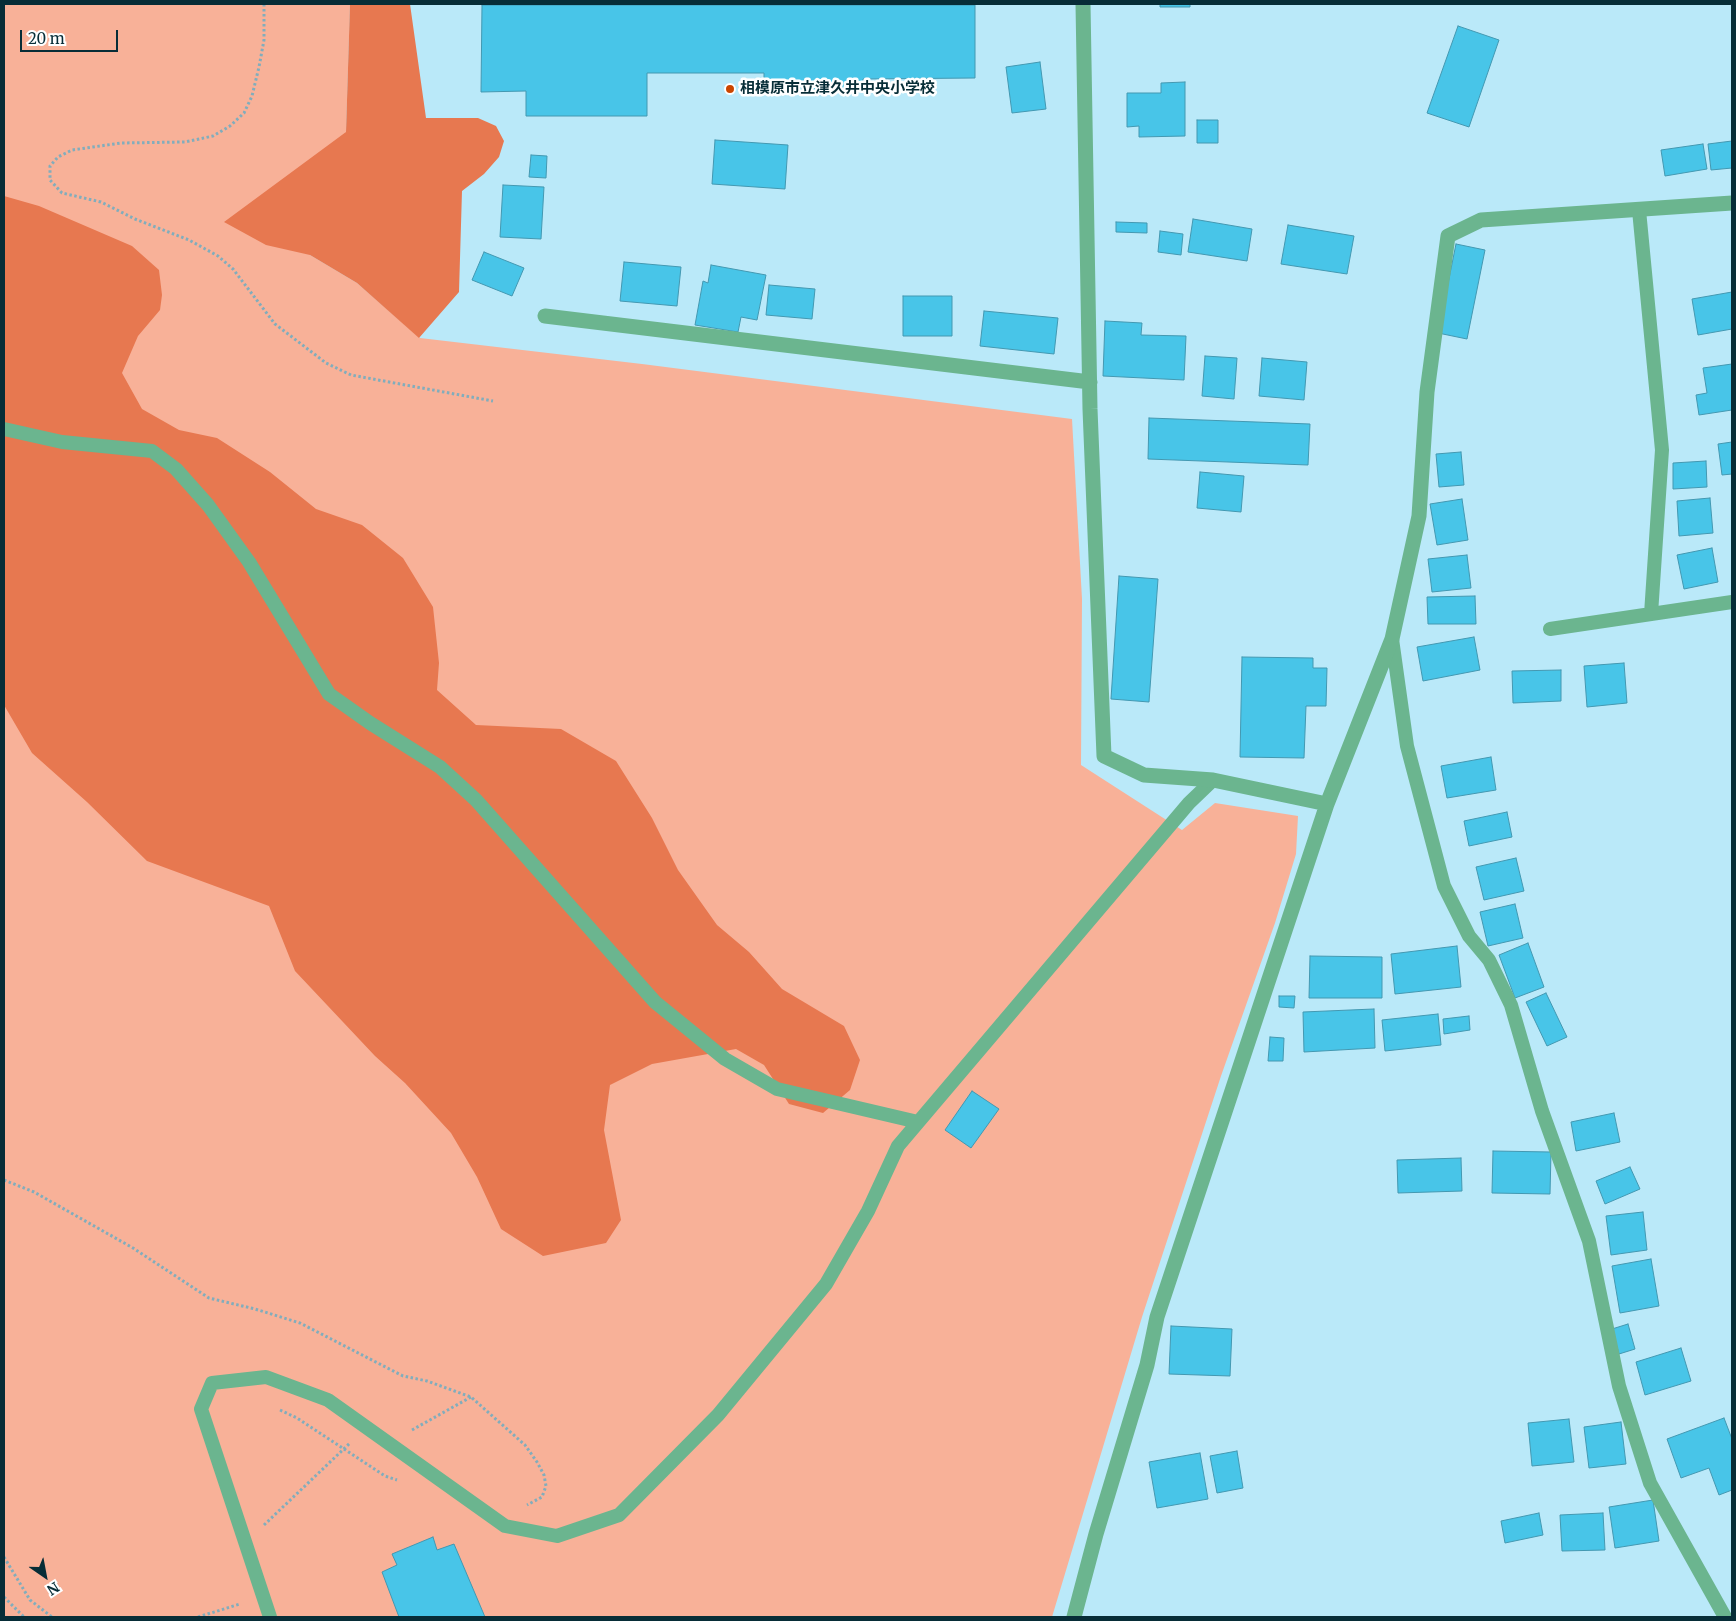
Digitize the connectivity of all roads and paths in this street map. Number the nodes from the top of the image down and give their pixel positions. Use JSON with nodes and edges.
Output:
{"nodes":[{"id":1,"x":264,"y":4,"type":"edge"},
{"id":2,"x":1083,"y":4,"type":"edge"},
{"id":3,"x":1732,"y":203,"type":"edge"},
{"id":4,"x":1639,"y":210,"type":"junction"},
{"id":5,"x":545,"y":316,"type":"dead end"},
{"id":6,"x":1090,"y":382,"type":"junction"},
{"id":7,"x":493,"y":401,"type":"dead end"},
{"id":8,"x":4,"y":429,"type":"edge"},
{"id":9,"x":1732,"y":602,"type":"edge"},
{"id":10,"x":1650,"y":614,"type":"junction"},
{"id":11,"x":1550,"y":629,"type":"dead end"},
{"id":12,"x":1392,"y":639,"type":"junction"},
{"id":13,"x":1213,"y":780,"type":"junction"},
{"id":14,"x":1328,"y":804,"type":"junction"},
{"id":15,"x":918,"y":1122,"type":"junction"},
{"id":16,"x":471,"y":1397,"type":"dead end"},
{"id":17,"x":390,"y":1444,"type":"junction"},
{"id":18,"x":354,"y":1446,"type":"dead end"},
{"id":19,"x":246,"y":1546,"type":"junction"},
{"id":20,"x":4,"y":1557,"type":"edge"},
{"id":21,"x":4,"y":1598,"type":"edge"},
{"id":22,"x":245,"y":1603,"type":"dead end"},
{"id":23,"x":24,"y":1617,"type":"edge"},
{"id":24,"x":52,"y":1617,"type":"edge"},
{"id":25,"x":198,"y":1617,"type":"edge"},
{"id":26,"x":270,"y":1617,"type":"edge"},
{"id":27,"x":1074,"y":1617,"type":"edge"},
{"id":28,"x":1725,"y":1617,"type":"edge"}],
"edges":[{"from":1,"to":7,"type":"path"},
{"from":2,"to":6,"type":"street"},
{"from":3,"to":4,"type":"street"},
{"from":4,"to":10,"type":"lane"},
{"from":4,"to":12,"type":"street"},
{"from":5,"to":6,"type":"street"},
{"from":6,"to":13,"type":"street"},
{"from":8,"to":15,"type":"lane"},
{"from":9,"to":10,"type":"lane"},
{"from":10,"to":11,"type":"lane"},
{"from":12,"to":14,"type":"street"},
{"from":12,"to":28,"type":"lane"},
{"from":13,"to":14,"type":"street"},
{"from":13,"to":15,"type":"lane"},
{"from":14,"to":27,"type":"street"},
{"from":15,"to":17,"type":"lane"},
{"from":16,"to":17,"type":"path"},
{"from":17,"to":19,"type":"lane"},
{"from":18,"to":19,"type":"path"},
{"from":19,"to":26,"type":"lane"},
{"from":20,"to":24,"type":"path"},
{"from":21,"to":23,"type":"path"},
{"from":22,"to":25,"type":"path"}]}
